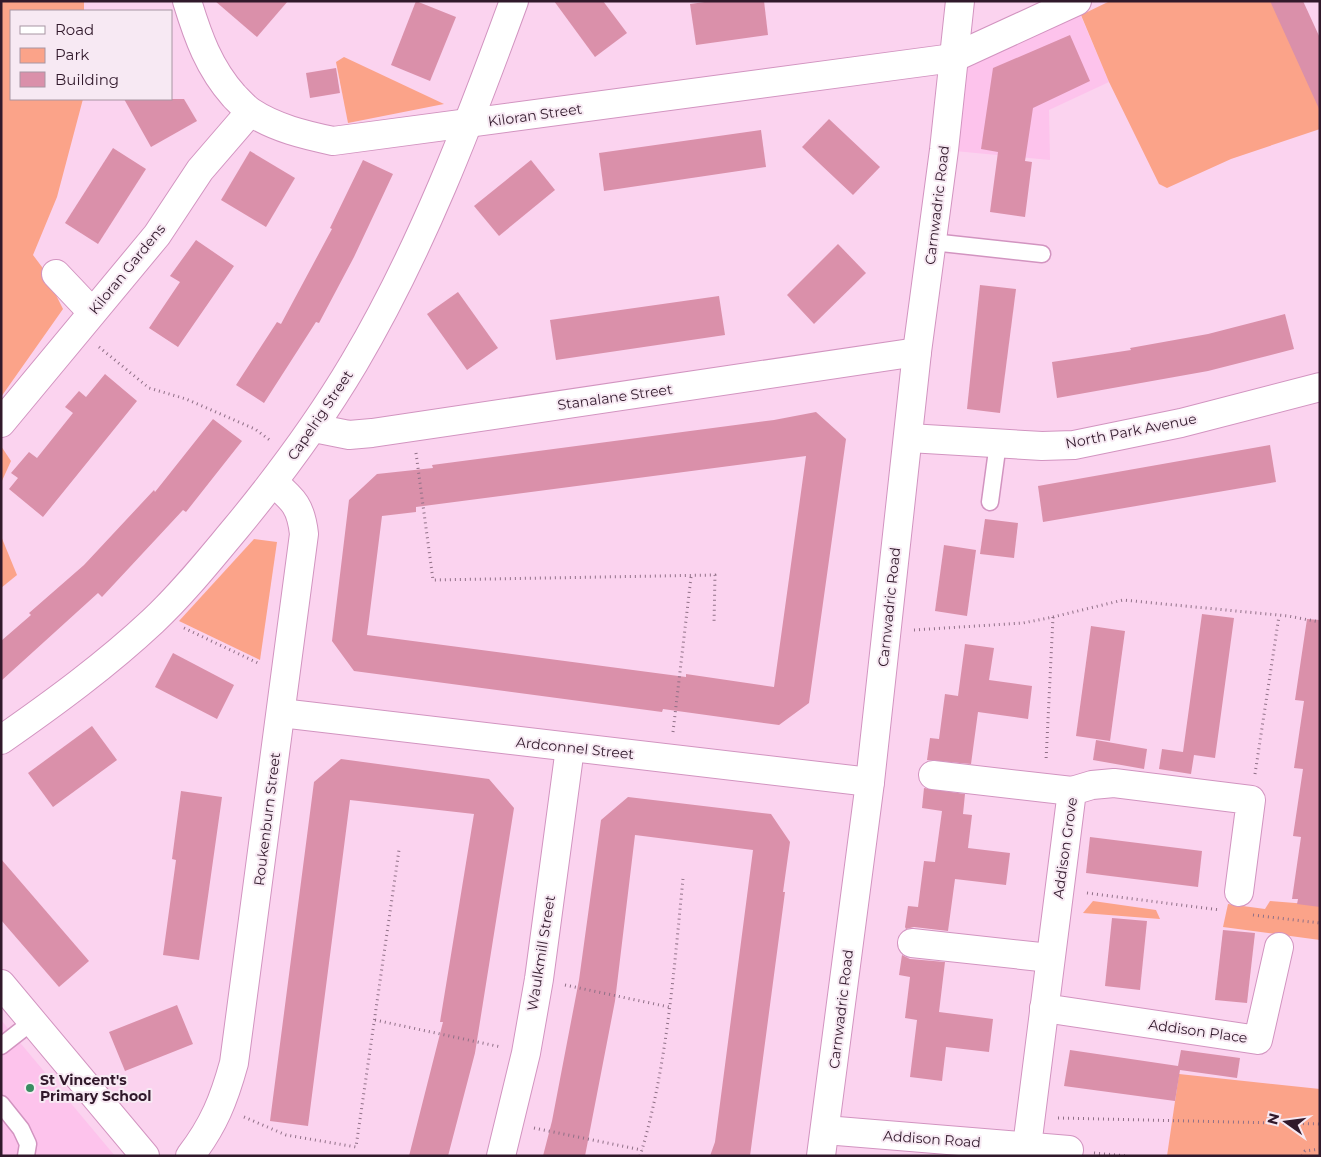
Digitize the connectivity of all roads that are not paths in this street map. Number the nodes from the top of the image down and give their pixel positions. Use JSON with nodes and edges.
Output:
{"nodes":[{"id":1,"x":187,"y":1,"type":"edge"},
{"id":2,"x":514,"y":1,"type":"edge"},
{"id":3,"x":960,"y":1,"type":"edge"},
{"id":4,"x":1077,"y":1,"type":"edge"},
{"id":5,"x":953,"y":58,"type":"junction"},
{"id":6,"x":250,"y":112,"type":"junction"},
{"id":7,"x":468,"y":124,"type":"junction"},
{"id":8,"x":932,"y":242,"type":"junction"},
{"id":9,"x":1042,"y":254,"type":"dead end"},
{"id":10,"x":56,"y":274,"type":"dead end"},
{"id":11,"x":85,"y":321,"type":"junction"},
{"id":12,"x":917,"y":352,"type":"junction"},
{"id":13,"x":1320,"y":387,"type":"edge"},
{"id":14,"x":1,"y":423,"type":"edge"},
{"id":15,"x":314,"y":428,"type":"junction"},
{"id":16,"x":908,"y":438,"type":"junction"},
{"id":17,"x":998,"y":443,"type":"junction"},
{"id":18,"x":274,"y":483,"type":"junction"},
{"id":19,"x":990,"y":502,"type":"dead end"},
{"id":20,"x":281,"y":713,"type":"junction"},
{"id":21,"x":1,"y":740,"type":"edge"},
{"id":22,"x":570,"y":748,"type":"junction"},
{"id":23,"x":933,"y":776,"type":"dead end"},
{"id":24,"x":870,"y":782,"type":"junction"},
{"id":25,"x":1072,"y":791,"type":"junction"},
{"id":26,"x":1238,"y":906,"type":"road end"},
{"id":27,"x":912,"y":943,"type":"dead end"},
{"id":28,"x":1279,"y":948,"type":"dead end"},
{"id":29,"x":1050,"y":958,"type":"junction"},
{"id":30,"x":1,"y":984,"type":"edge"},
{"id":31,"x":1044,"y":1008,"type":"junction"},
{"id":32,"x":32,"y":1021,"type":"junction"},
{"id":33,"x":1,"y":1046,"type":"edge"},
{"id":34,"x":1,"y":1104,"type":"edge"},
{"id":35,"x":823,"y":1143,"type":"edge"},
{"id":36,"x":1027,"y":1146,"type":"junction"},
{"id":37,"x":1068,"y":1150,"type":"dead end"},
{"id":38,"x":26,"y":1156,"type":"edge"},
{"id":39,"x":145,"y":1156,"type":"edge"},
{"id":40,"x":190,"y":1156,"type":"edge"},
{"id":41,"x":501,"y":1156,"type":"edge"}],
"edges":[{"from":1,"to":6,"type":"street","name":"Kiloran Street"},
{"from":2,"to":7,"type":"street","name":"Capelrig Street"},
{"from":3,"to":5,"type":"street","name":"Carnwadric Road"},
{"from":4,"to":5,"type":"street","name":"Kiloran Street"},
{"from":5,"to":7,"type":"street","name":"Kiloran Street"},
{"from":5,"to":8,"type":"street","name":"Carnwadric Road"},
{"from":6,"to":7,"type":"street","name":"Kiloran Street"},
{"from":6,"to":11,"type":"street","name":"Kiloran Gardens"},
{"from":7,"to":15,"type":"street","name":"Capelrig Street"},
{"from":8,"to":9,"type":"lane"},
{"from":8,"to":12,"type":"street","name":"Carnwadric Road"},
{"from":10,"to":11,"type":"street"},
{"from":11,"to":14,"type":"street","name":"Kiloran Gardens"},
{"from":12,"to":15,"type":"street","name":"Stanalane Street"},
{"from":12,"to":16,"type":"street","name":"Carnwadric Road"},
{"from":13,"to":17,"type":"street","name":"North Park Avenue"},
{"from":15,"to":18,"type":"street","name":"Capelrig Street"},
{"from":16,"to":17,"type":"street","name":"North Park Avenue"},
{"from":16,"to":24,"type":"street","name":"Carnwadric Road"},
{"from":17,"to":19,"type":"lane"},
{"from":18,"to":20,"type":"street","name":"Roukenburn Street"},
{"from":18,"to":21,"type":"street","name":"Capelrig Street"},
{"from":20,"to":22,"type":"street","name":"Ardconnel Street"},
{"from":20,"to":40,"type":"street","name":"Roukenburn Street"},
{"from":22,"to":24,"type":"street","name":"Ardconnel Street"},
{"from":22,"to":41,"type":"street","name":"Waulkmill Street"},
{"from":23,"to":25,"type":"street"},
{"from":24,"to":35,"type":"street","name":"Carnwadric Road"},
{"from":25,"to":26,"type":"street","name":"Addison Grove"},
{"from":25,"to":29,"type":"street","name":"Addison Grove"},
{"from":27,"to":29,"type":"street"},
{"from":28,"to":31,"type":"street","name":"Addison Place"},
{"from":29,"to":31,"type":"street","name":"Addison Grove"},
{"from":30,"to":32,"type":"street"},
{"from":31,"to":36,"type":"street","name":"Addison Grove"},
{"from":32,"to":33,"type":"lane"},
{"from":32,"to":39,"type":"street"},
{"from":34,"to":38,"type":"lane"},
{"from":35,"to":36,"type":"street","name":"Addison Road"},
{"from":36,"to":37,"type":"street","name":"Addison Road"}]}
